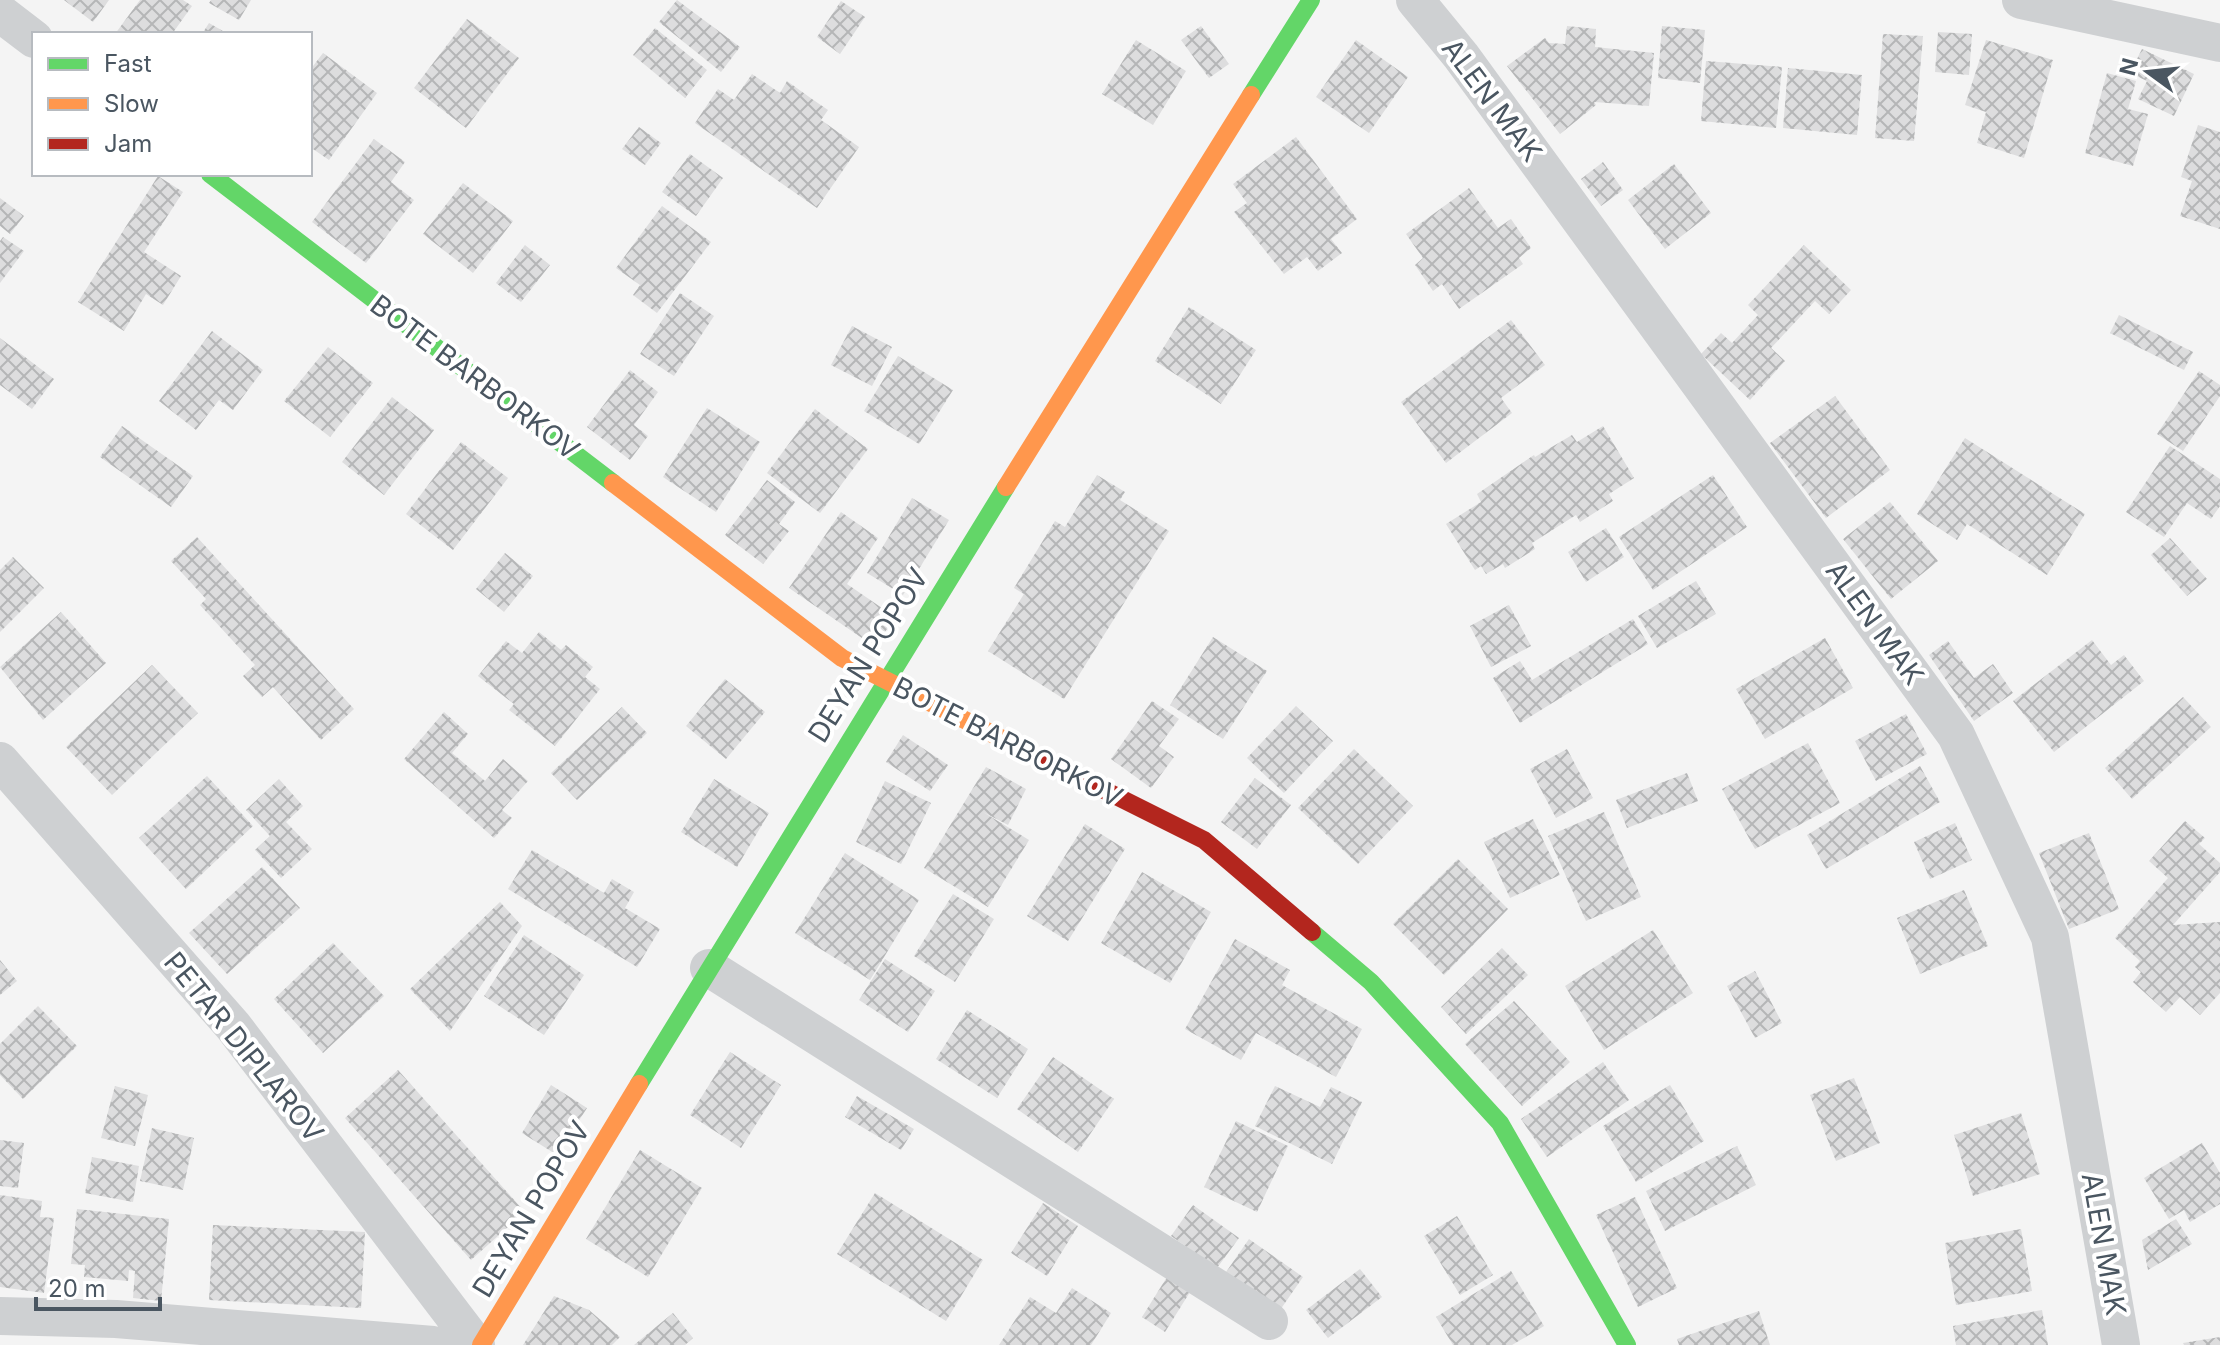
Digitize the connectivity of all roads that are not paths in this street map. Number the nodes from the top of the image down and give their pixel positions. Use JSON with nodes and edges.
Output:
{"nodes":[{"id":1,"x":1311,"y":0,"type":"edge"},
{"id":2,"x":1415,"y":0,"type":"edge"},
{"id":3,"x":2021,"y":0,"type":"edge"},
{"id":4,"x":0,"y":13,"type":"edge"},
{"id":5,"x":32,"y":37,"type":"edge"},
{"id":6,"x":2220,"y":43,"type":"edge"},
{"id":7,"x":213,"y":176,"type":"edge"},
{"id":8,"x":885,"y":680,"type":"junction"},
{"id":9,"x":0,"y":761,"type":"edge"},
{"id":10,"x":709,"y":968,"type":"junction"},
{"id":11,"x":0,"y":1316,"type":"edge"},
{"id":12,"x":1269,"y":1321,"type":"dead end"},
{"id":13,"x":433,"y":1345,"type":"edge"},
{"id":14,"x":478,"y":1345,"type":"edge"},
{"id":15,"x":1627,"y":1345,"type":"edge"},
{"id":16,"x":2121,"y":1345,"type":"edge"}],
"edges":[{"from":1,"to":8,"type":"street","name":"DEYAN POPOV"},
{"from":2,"to":16,"type":"street","name":"ALEN MAK"},
{"from":3,"to":6,"type":"street"},
{"from":4,"to":5,"type":"street"},
{"from":7,"to":8,"type":"street","name":"BOTE BARBORKOV"},
{"from":8,"to":10,"type":"street","name":"DEYAN POPOV"},
{"from":8,"to":15,"type":"street","name":"BOTE BARBORKOV"},
{"from":9,"to":14,"type":"street","name":"PETAR DIPLAROV"},
{"from":10,"to":12,"type":"street"},
{"from":10,"to":14,"type":"street","name":"DEYAN POPOV"},
{"from":11,"to":13,"type":"street"}]}
